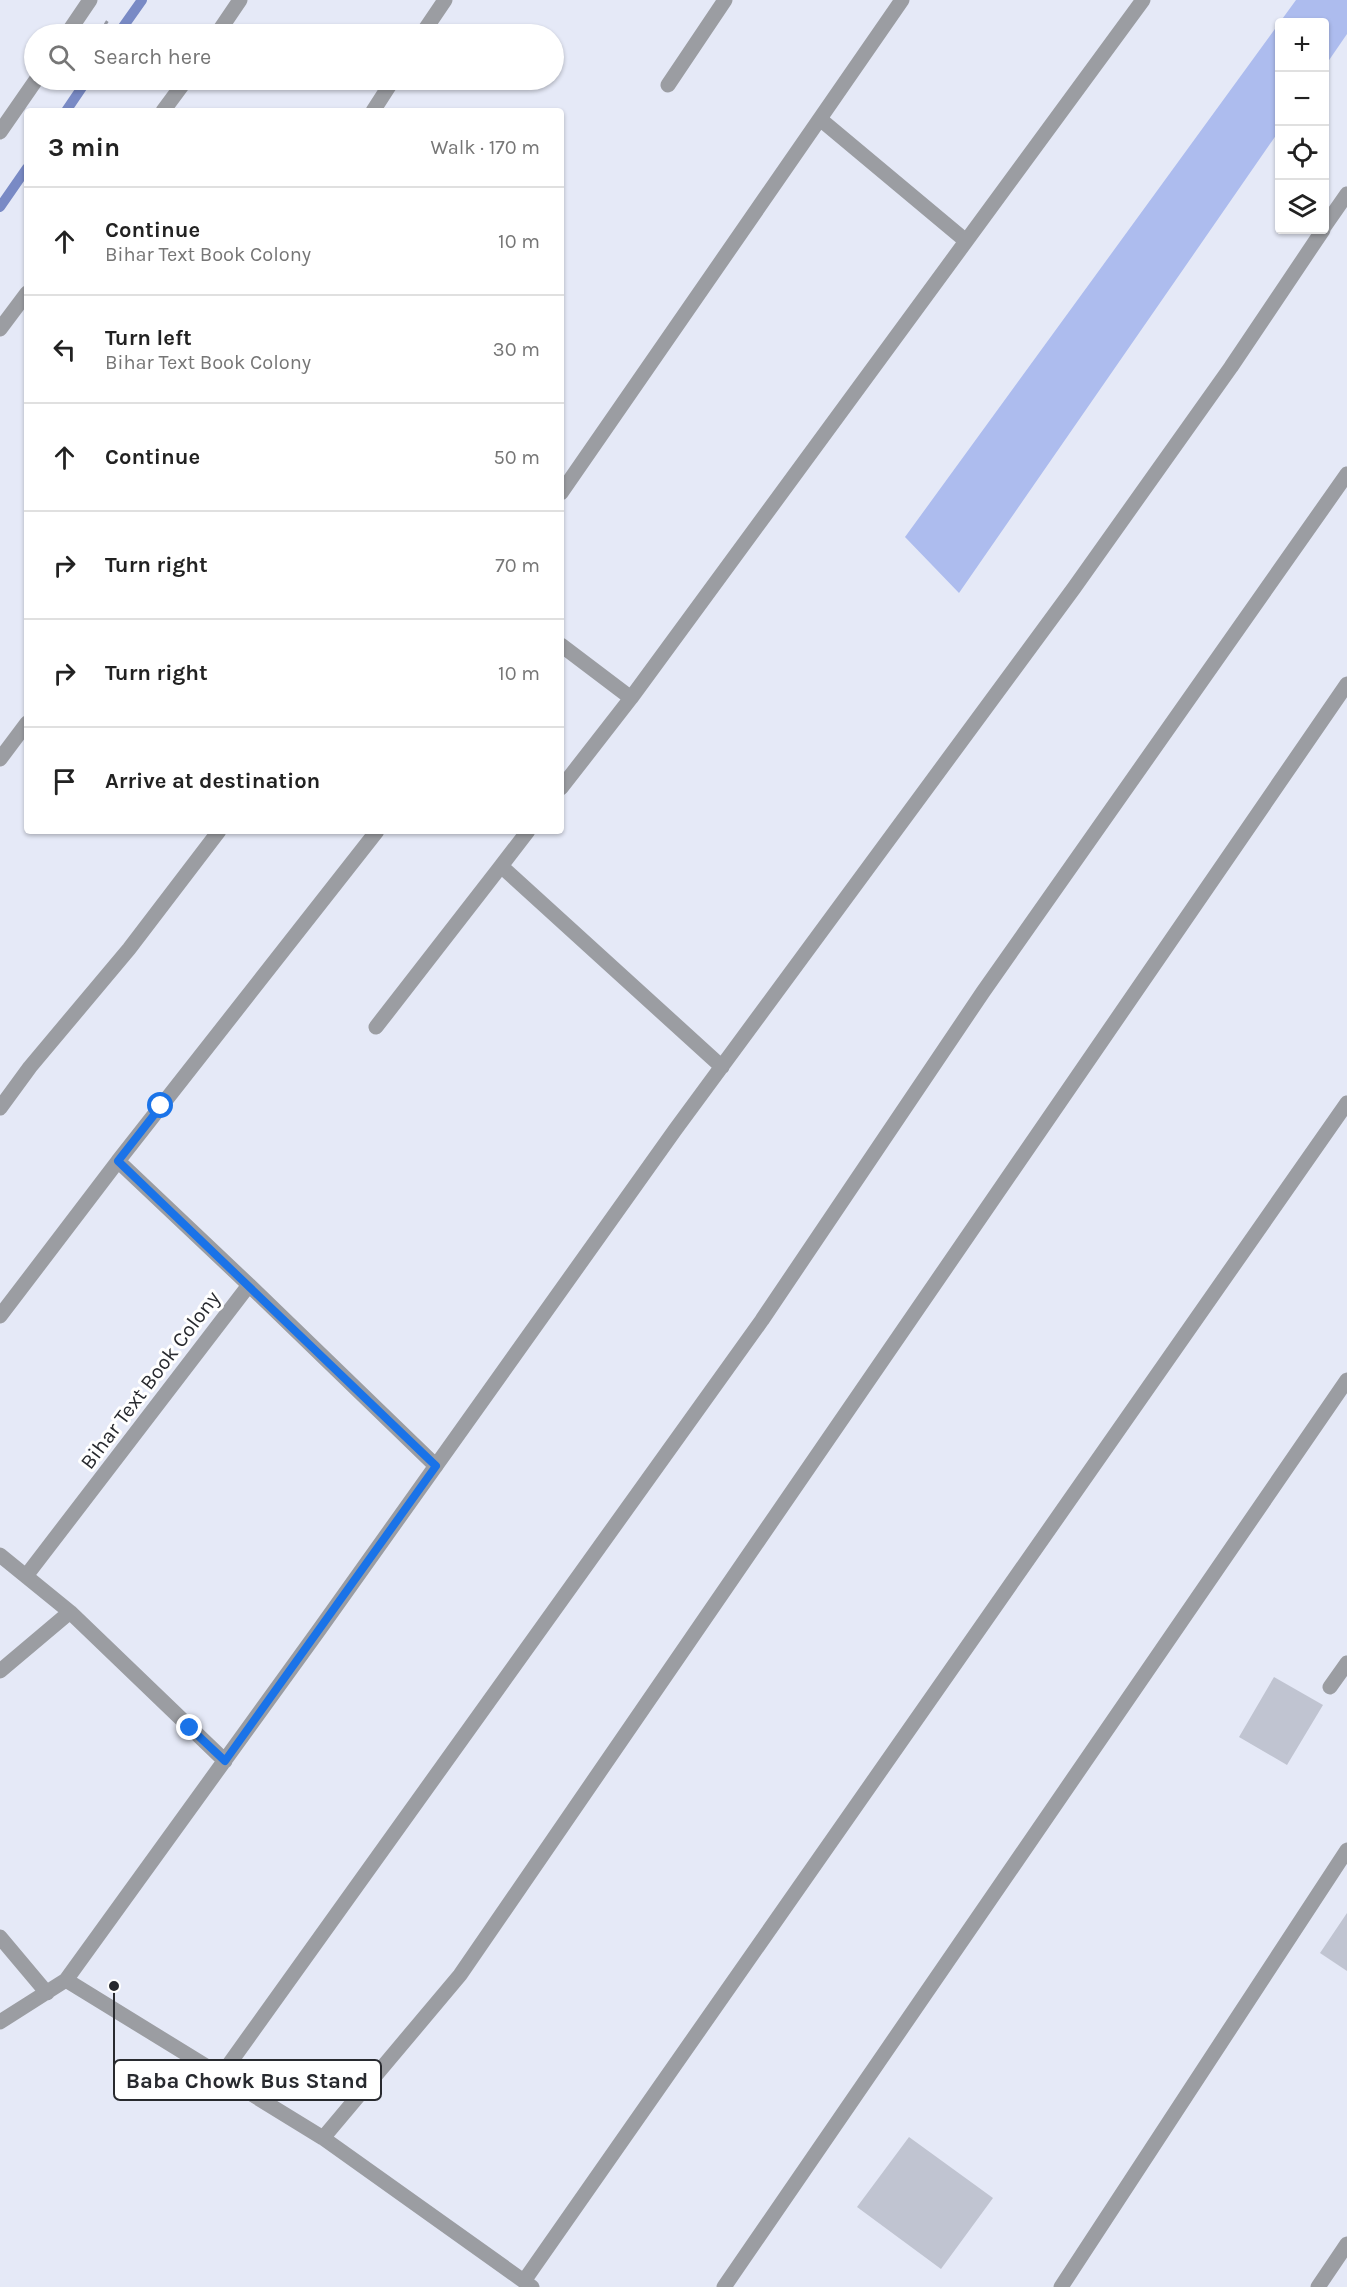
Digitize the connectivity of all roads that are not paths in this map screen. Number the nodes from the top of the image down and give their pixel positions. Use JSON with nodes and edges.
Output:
{"nodes":[{"id":1,"x":90,"y":0,"type":"edge"},
{"id":2,"x":240,"y":0,"type":"edge"},
{"id":3,"x":445,"y":0,"type":"edge"},
{"id":4,"x":725,"y":0,"type":"edge"},
{"id":5,"x":902,"y":0,"type":"edge"},
{"id":6,"x":1143,"y":0,"type":"edge"},
{"id":7,"x":74,"y":24,"type":"edge"},
{"id":8,"x":224,"y":24,"type":"edge"},
{"id":9,"x":429,"y":24,"type":"edge"},
{"id":10,"x":668,"y":85,"type":"dead end"},
{"id":11,"x":29,"y":90,"type":"edge"},
{"id":12,"x":179,"y":90,"type":"edge"},
{"id":13,"x":387,"y":90,"type":"edge"},
{"id":14,"x":165,"y":108,"type":"edge"},
{"id":15,"x":375,"y":108,"type":"edge"},
{"id":16,"x":820,"y":119,"type":"junction"},
{"id":17,"x":0,"y":132,"type":"edge"},
{"id":18,"x":1347,"y":194,"type":"edge"},
{"id":19,"x":1329,"y":221,"type":"edge"},
{"id":20,"x":1320,"y":234,"type":"edge"},
{"id":21,"x":966,"y":241,"type":"junction"},
{"id":22,"x":24,"y":297,"type":"edge"},
{"id":23,"x":0,"y":329,"type":"edge"},
{"id":24,"x":1347,"y":474,"type":"edge"},
{"id":25,"x":564,"y":489,"type":"edge"},
{"id":26,"x":564,"y":647,"type":"edge"},
{"id":27,"x":1347,"y":684,"type":"edge"},
{"id":28,"x":631,"y":698,"type":"junction"},
{"id":29,"x":24,"y":727,"type":"edge"},
{"id":30,"x":0,"y":759,"type":"edge"},
{"id":31,"x":564,"y":784,"type":"edge"},
{"id":32,"x":217,"y":834,"type":"edge"},
{"id":33,"x":375,"y":834,"type":"edge"},
{"id":34,"x":526,"y":834,"type":"edge"},
{"id":35,"x":501,"y":866,"type":"junction"},
{"id":36,"x":376,"y":1028,"type":"dead end"},
{"id":37,"x":722,"y":1067,"type":"junction"},
{"id":38,"x":1347,"y":1103,"type":"edge"},
{"id":39,"x":0,"y":1108,"type":"edge"},
{"id":40,"x":118,"y":1161,"type":"junction"},
{"id":41,"x":249,"y":1285,"type":"junction"},
{"id":42,"x":0,"y":1316,"type":"edge"},
{"id":43,"x":1347,"y":1380,"type":"edge"},
{"id":44,"x":436,"y":1466,"type":"junction"},
{"id":45,"x":0,"y":1555,"type":"edge"},
{"id":46,"x":26,"y":1576,"type":"junction"},
{"id":47,"x":70,"y":1612,"type":"junction"},
{"id":48,"x":1347,"y":1663,"type":"edge"},
{"id":49,"x":0,"y":1671,"type":"edge"},
{"id":50,"x":1330,"y":1687,"type":"dead end"},
{"id":51,"x":225,"y":1761,"type":"junction"},
{"id":52,"x":1347,"y":1850,"type":"edge"},
{"id":53,"x":0,"y":1937,"type":"edge"},
{"id":54,"x":66,"y":1980,"type":"junction"},
{"id":55,"x":47,"y":1993,"type":"junction"},
{"id":56,"x":0,"y":2022,"type":"edge"},
{"id":57,"x":222,"y":2074,"type":"junction"},
{"id":58,"x":323,"y":2138,"type":"junction"},
{"id":59,"x":1347,"y":2244,"type":"edge"},
{"id":60,"x":528,"y":2284,"type":"edge"},
{"id":61,"x":724,"y":2287,"type":"edge"},
{"id":62,"x":1061,"y":2287,"type":"edge"},
{"id":63,"x":1318,"y":2287,"type":"edge"}],
"edges":[{"from":1,"to":7,"type":"street"},
{"from":2,"to":8,"type":"street"},
{"from":3,"to":9,"type":"street"},
{"from":4,"to":10,"type":"street"},
{"from":5,"to":16,"type":"street"},
{"from":6,"to":21,"type":"street"},
{"from":11,"to":17,"type":"street"},
{"from":12,"to":14,"type":"street"},
{"from":13,"to":15,"type":"street"},
{"from":16,"to":21,"type":"street"},
{"from":16,"to":25,"type":"street"},
{"from":18,"to":19,"type":"street"},
{"from":20,"to":37,"type":"street"},
{"from":21,"to":28,"type":"street"},
{"from":22,"to":23,"type":"street"},
{"from":24,"to":57,"type":"street"},
{"from":26,"to":28,"type":"street"},
{"from":27,"to":58,"type":"street"},
{"from":28,"to":31,"type":"street"},
{"from":29,"to":30,"type":"street"},
{"from":32,"to":39,"type":"street"},
{"from":33,"to":40,"type":"street"},
{"from":34,"to":35,"type":"street"},
{"from":35,"to":36,"type":"street"},
{"from":35,"to":37,"type":"street"},
{"from":37,"to":44,"type":"street"},
{"from":38,"to":60,"type":"street"},
{"from":40,"to":41,"type":"street","name":"Bihar Text Book Colony"},
{"from":40,"to":42,"type":"street"},
{"from":41,"to":44,"type":"street"},
{"from":41,"to":46,"type":"street","name":"Bihar Text Book Colony"},
{"from":43,"to":61,"type":"street"},
{"from":44,"to":51,"type":"street"},
{"from":45,"to":46,"type":"street"},
{"from":46,"to":47,"type":"street"},
{"from":47,"to":49,"type":"street"},
{"from":47,"to":51,"type":"street"},
{"from":48,"to":50,"type":"street"},
{"from":51,"to":54,"type":"street"},
{"from":52,"to":62,"type":"street"},
{"from":53,"to":55,"type":"street"},
{"from":54,"to":55,"type":"street"},
{"from":54,"to":57,"type":"street"},
{"from":55,"to":56,"type":"street"},
{"from":57,"to":58,"type":"street"},
{"from":58,"to":60,"type":"street"},
{"from":59,"to":63,"type":"street"}]}
